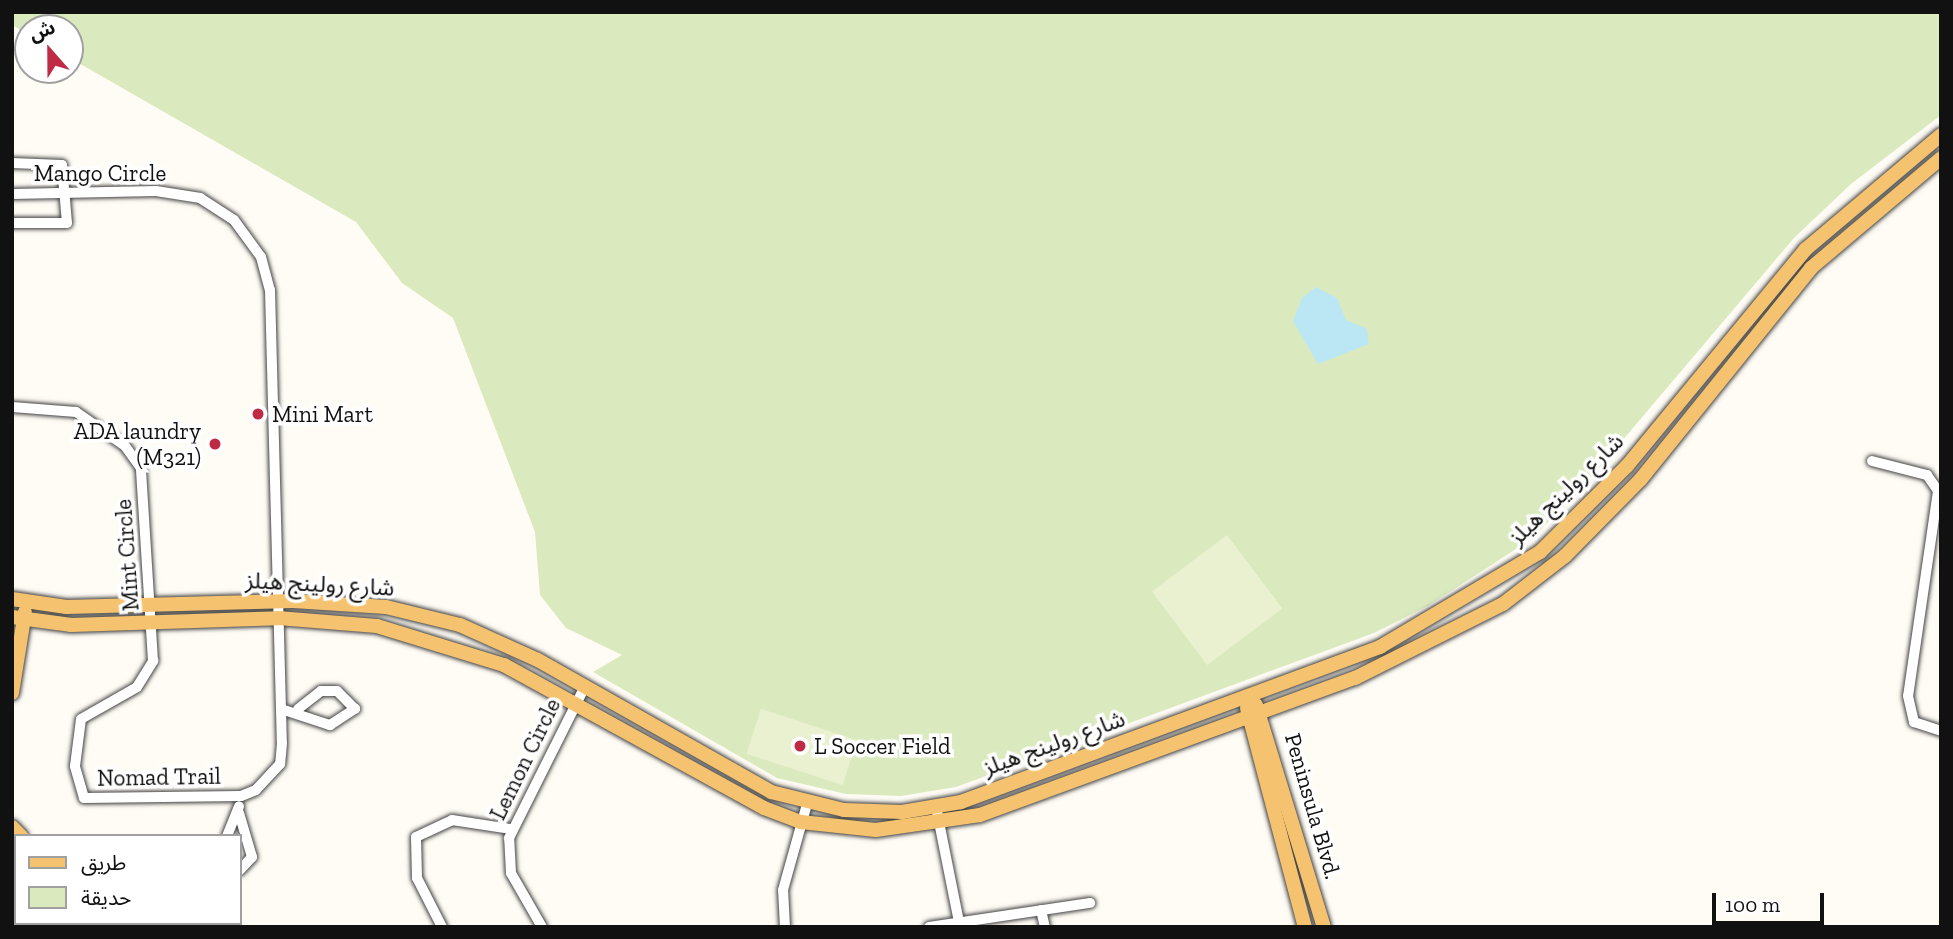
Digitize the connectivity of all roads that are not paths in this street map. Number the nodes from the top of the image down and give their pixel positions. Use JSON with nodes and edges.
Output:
{"nodes":[{"id":1,"x":1941,"y":135,"type":"edge"},
{"id":2,"x":1941,"y":158,"type":"edge"},
{"id":3,"x":12,"y":163,"type":"edge"},
{"id":4,"x":65,"y":193,"type":"junction"},
{"id":5,"x":12,"y":194,"type":"edge"},
{"id":6,"x":12,"y":223,"type":"edge"},
{"id":7,"x":12,"y":407,"type":"edge"},
{"id":8,"x":1872,"y":461,"type":"dead end"},
{"id":9,"x":12,"y":599,"type":"edge"},
{"id":10,"x":278,"y":601,"type":"junction"},
{"id":11,"x":27,"y":604,"type":"junction"},
{"id":12,"x":152,"y":605,"type":"junction"},
{"id":13,"x":18,"y":618,"type":"edge"},
{"id":14,"x":278,"y":618,"type":"junction"},
{"id":15,"x":153,"y":623,"type":"junction"},
{"id":16,"x":1278,"y":685,"type":"junction"},
{"id":17,"x":585,"y":686,"type":"junction"},
{"id":18,"x":12,"y":693,"type":"edge"},
{"id":19,"x":1236,"y":700,"type":"junction"},
{"id":20,"x":575,"y":703,"type":"junction"},
{"id":21,"x":1281,"y":704,"type":"junction"},
{"id":22,"x":281,"y":709,"type":"junction"},
{"id":23,"x":298,"y":709,"type":"junction"},
{"id":24,"x":1252,"y":712,"type":"junction"},
{"id":25,"x":1224,"y":725,"type":"junction"},
{"id":26,"x":1941,"y":731,"type":"edge"},
{"id":27,"x":1264,"y":741,"type":"junction"},
{"id":28,"x":1095,"y":752,"type":"junction"},
{"id":29,"x":1101,"y":771,"type":"junction"},
{"id":30,"x":240,"y":796,"type":"junction"},
{"id":31,"x":807,"y":804,"type":"junction"},
{"id":32,"x":936,"y":807,"type":"junction"},
{"id":33,"x":239,"y":813,"type":"junction"},
{"id":34,"x":801,"y":822,"type":"junction"},
{"id":35,"x":940,"y":824,"type":"junction"},
{"id":36,"x":511,"y":829,"type":"junction"},
{"id":37,"x":228,"y":834,"type":"edge"},
{"id":38,"x":242,"y":868,"type":"edge"},
{"id":39,"x":1090,"y":903,"type":"dead end"},
{"id":40,"x":1041,"y":910,"type":"junction"},
{"id":41,"x":960,"y":924,"type":"edge"},
{"id":42,"x":442,"y":927,"type":"edge"},
{"id":43,"x":542,"y":927,"type":"edge"},
{"id":44,"x":785,"y":927,"type":"edge"},
{"id":45,"x":929,"y":927,"type":"edge"},
{"id":46,"x":1045,"y":927,"type":"edge"},
{"id":47,"x":1305,"y":927,"type":"edge"},
{"id":48,"x":1324,"y":927,"type":"edge"}],
"edges":[{"from":1,"to":16,"type":"main road","name":"شارع رولينج هيلز"},
{"from":2,"to":21,"type":"main road","name":"شارع رولينج هيلز"},
{"from":3,"to":4,"type":"street"},
{"from":4,"to":5,"type":"street","name":"Mango Circle"},
{"from":4,"to":6,"type":"street"},
{"from":4,"to":10,"type":"street","name":"Mango Circle"},
{"from":7,"to":12,"type":"street","name":"Mint Circle"},
{"from":8,"to":26,"type":"street"},
{"from":9,"to":11,"type":"main road","name":"شارع رولينج هيلز"},
{"from":10,"to":12,"type":"main road","name":"شارع رولينج هيلز"},
{"from":10,"to":14,"type":"street","name":"Mango Circle"},
{"from":10,"to":17,"type":"main road","name":"شارع رولينج هيلز"},
{"from":11,"to":12,"type":"main road","name":"شارع رولينج هيلز"},
{"from":11,"to":13,"type":"main road"},
{"from":12,"to":15,"type":"street","name":"Mint Circle"},
{"from":13,"to":15,"type":"main road","name":"شارع رولينج هيلز"},
{"from":13,"to":18,"type":"main road"},
{"from":14,"to":15,"type":"main road","name":"شارع رولينج هيلز"},
{"from":14,"to":20,"type":"main road","name":"شارع رولينج هيلز"},
{"from":14,"to":22,"type":"street","name":"Nomad Trail"},
{"from":15,"to":30,"type":"street","name":"Nomad Trail"},
{"from":16,"to":19,"type":"main road","name":"شارع رولينج هيلز"},
{"from":16,"to":24,"type":"main road"},
{"from":17,"to":20,"type":"street","name":"Lemon Circle"},
{"from":17,"to":31,"type":"main road","name":"شارع رولينج هيلز"},
{"from":19,"to":24,"type":"main road"},
{"from":19,"to":28,"type":"main road","name":"شارع رولينج هيلز"},
{"from":20,"to":34,"type":"main road","name":"شارع رولينج هيلز"},
{"from":20,"to":36,"type":"street","name":"Lemon Circle"},
{"from":21,"to":24,"type":"main road","name":"شارع رولينج هيلز"},
{"from":21,"to":27,"type":"main road"},
{"from":22,"to":23,"type":"street"},
{"from":22,"to":30,"type":"street","name":"Nomad Trail"},
{"from":23,"to":23,"type":"street"},
{"from":24,"to":25,"type":"main road","name":"شارع رولينج هيلز"},
{"from":24,"to":27,"type":"main road","name":"Peninsula Blvd."},
{"from":25,"to":27,"type":"main road"},
{"from":25,"to":29,"type":"main road","name":"شارع رولينج هيلز"},
{"from":27,"to":47,"type":"main road","name":"Peninsula Blvd."},
{"from":27,"to":48,"type":"main road","name":"Peninsula Blvd."},
{"from":28,"to":29,"type":"main road"},
{"from":28,"to":32,"type":"main road","name":"شارع رولينج هيلز"},
{"from":29,"to":35,"type":"main road","name":"شارع رولينج هيلز"},
{"from":30,"to":33,"type":"street","name":"Nomad Trail"},
{"from":31,"to":32,"type":"main road","name":"شارع رولينج هيلز"},
{"from":31,"to":34,"type":"street"},
{"from":32,"to":35,"type":"street"},
{"from":33,"to":37,"type":"street","name":"Nomad Trail"},
{"from":33,"to":38,"type":"street","name":"Nomad Trail"},
{"from":34,"to":35,"type":"main road","name":"شارع رولينج هيلز"},
{"from":34,"to":44,"type":"street"},
{"from":35,"to":41,"type":"street"},
{"from":36,"to":42,"type":"street"},
{"from":36,"to":43,"type":"street","name":"Lemon Circle"},
{"from":39,"to":40,"type":"street"},
{"from":40,"to":41,"type":"street"},
{"from":40,"to":46,"type":"street"},
{"from":41,"to":45,"type":"street"}]}
